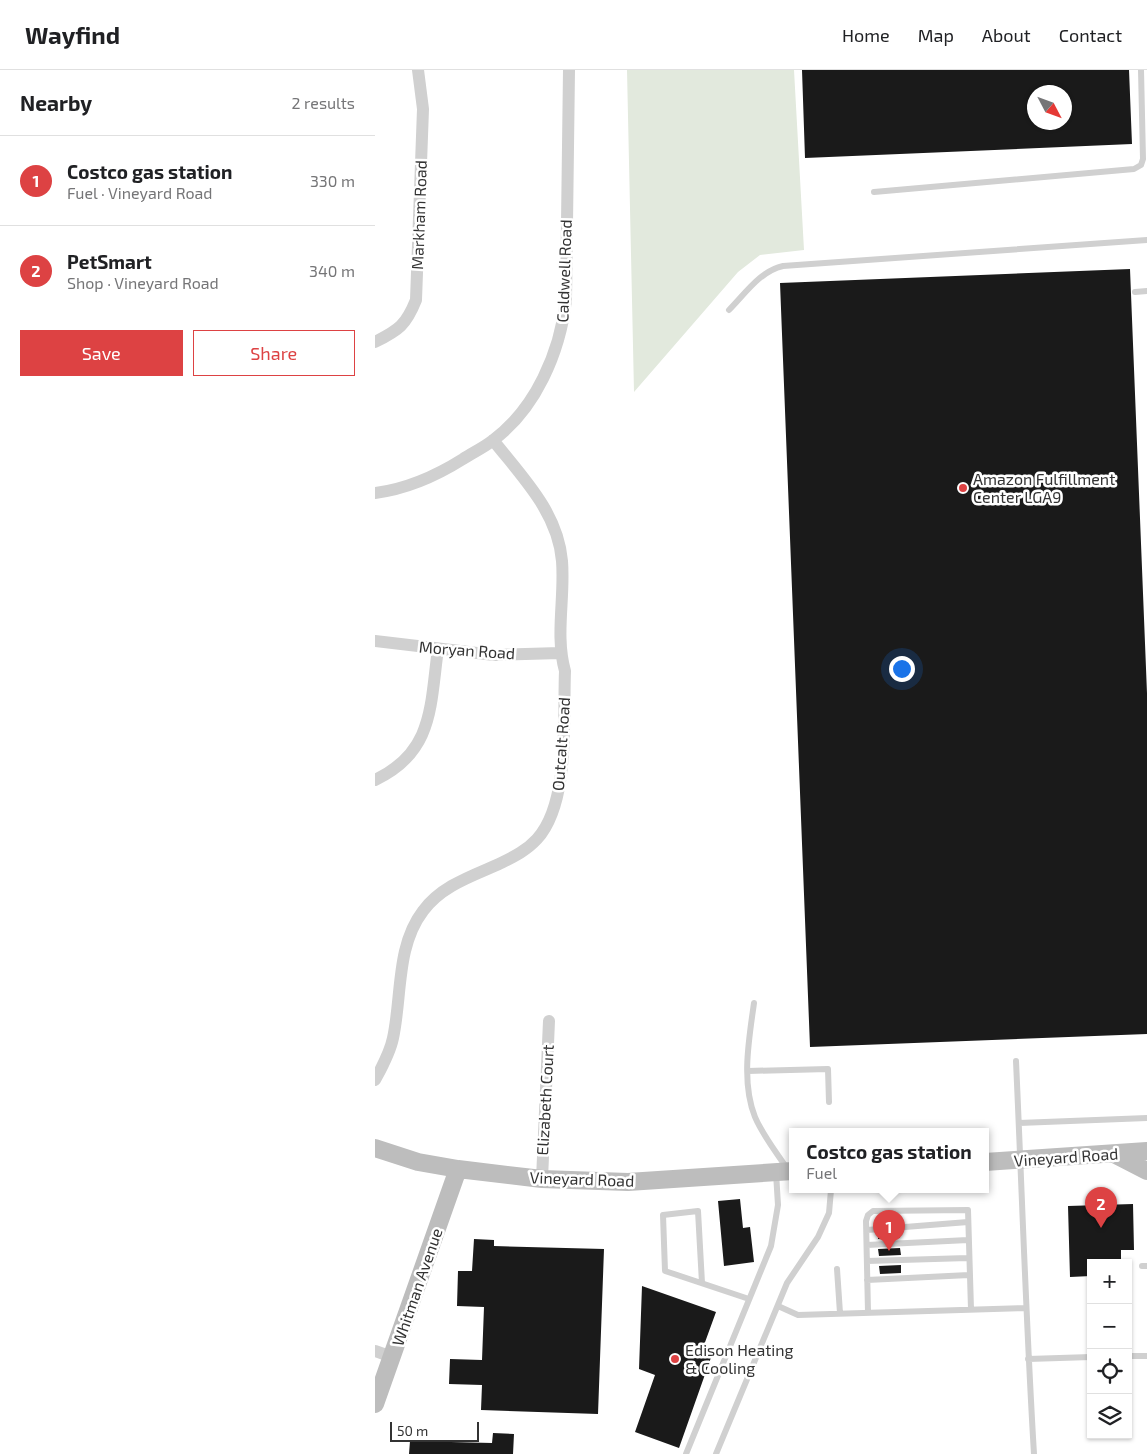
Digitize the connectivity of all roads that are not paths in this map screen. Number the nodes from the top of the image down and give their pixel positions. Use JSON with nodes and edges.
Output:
{"nodes":[{"id":1,"x":418,"y":70,"type":"edge"},
{"id":2,"x":569,"y":70,"type":"edge"},
{"id":3,"x":1141,"y":70,"type":"edge"},
{"id":4,"x":874,"y":192,"type":"dead end"},
{"id":5,"x":1147,"y":240,"type":"edge"},
{"id":6,"x":1147,"y":291,"type":"edge"},
{"id":7,"x":1135,"y":292,"type":"dead end"},
{"id":8,"x":729,"y":310,"type":"dead end"},
{"id":9,"x":375,"y":342,"type":"edge"},
{"id":10,"x":493,"y":440,"type":"junction"},
{"id":11,"x":375,"y":493,"type":"edge"},
{"id":12,"x":375,"y":641,"type":"edge"},
{"id":13,"x":438,"y":649,"type":"junction"},
{"id":14,"x":560,"y":653,"type":"junction"},
{"id":15,"x":375,"y":780,"type":"edge"},
{"id":16,"x":754,"y":1003,"type":"dead end"},
{"id":17,"x":549,"y":1021,"type":"dead end"},
{"id":18,"x":1016,"y":1061,"type":"dead end"},
{"id":19,"x":748,"y":1072,"type":"junction"},
{"id":20,"x":375,"y":1080,"type":"edge"},
{"id":21,"x":829,"y":1102,"type":"dead end"},
{"id":22,"x":1147,"y":1118,"type":"edge"},
{"id":23,"x":1019,"y":1123,"type":"junction"},
{"id":24,"x":375,"y":1148,"type":"edge"},
{"id":25,"x":1147,"y":1151,"type":"edge"},
{"id":26,"x":1114,"y":1154,"type":"junction"},
{"id":27,"x":1021,"y":1160,"type":"junction"},
{"id":28,"x":989,"y":1162,"type":"edge"},
{"id":29,"x":458,"y":1169,"type":"junction"},
{"id":30,"x":786,"y":1171,"type":"edge"},
{"id":31,"x":1147,"y":1171,"type":"edge"},
{"id":32,"x":542,"y":1179,"type":"junction"},
{"id":33,"x":831,"y":1193,"type":"edge"},
{"id":34,"x":968,"y":1222,"type":"junction"},
{"id":35,"x":867,"y":1230,"type":"junction"},
{"id":36,"x":968,"y":1240,"type":"junction"},
{"id":37,"x":867,"y":1245,"type":"junction"},
{"id":38,"x":969,"y":1258,"type":"junction"},
{"id":39,"x":867,"y":1261,"type":"junction"},
{"id":40,"x":837,"y":1269,"type":"dead end"},
{"id":41,"x":969,"y":1275,"type":"junction"},
{"id":42,"x":867,"y":1280,"type":"junction"},
{"id":43,"x":702,"y":1283,"type":"junction"},
{"id":44,"x":749,"y":1299,"type":"junction"},
{"id":45,"x":777,"y":1306,"type":"junction"},
{"id":46,"x":1025,"y":1308,"type":"junction"},
{"id":47,"x":971,"y":1309,"type":"junction"},
{"id":48,"x":868,"y":1312,"type":"junction"},
{"id":49,"x":840,"y":1313,"type":"junction"},
{"id":50,"x":375,"y":1351,"type":"edge"},
{"id":51,"x":1132,"y":1356,"type":"edge"},
{"id":52,"x":1147,"y":1356,"type":"edge"},
{"id":53,"x":392,"y":1357,"type":"junction"},
{"id":54,"x":1087,"y":1357,"type":"edge"},
{"id":55,"x":1028,"y":1360,"type":"junction"},
{"id":56,"x":375,"y":1404,"type":"edge"},
{"id":57,"x":685,"y":1454,"type":"edge"},
{"id":58,"x":716,"y":1454,"type":"edge"},
{"id":59,"x":1034,"y":1454,"type":"edge"}],
"edges":[{"from":1,"to":9,"type":"street","name":"Markham Road"},
{"from":2,"to":10,"type":"street","name":"Caldwell Road"},
{"from":3,"to":4,"type":"lane"},
{"from":5,"to":8,"type":"lane"},
{"from":6,"to":7,"type":"lane"},
{"from":10,"to":11,"type":"street","name":"Caldwell Road"},
{"from":10,"to":14,"type":"street","name":"Outcalt Road"},
{"from":12,"to":13,"type":"street","name":"Moryan Road"},
{"from":13,"to":14,"type":"street","name":"Moryan Road"},
{"from":13,"to":15,"type":"street"},
{"from":14,"to":20,"type":"street","name":"Outcalt Road"},
{"from":16,"to":19,"type":"lane"},
{"from":17,"to":32,"type":"street","name":"Elizabeth Court"},
{"from":18,"to":23,"type":"lane"},
{"from":19,"to":21,"type":"lane"},
{"from":19,"to":30,"type":"lane"},
{"from":22,"to":23,"type":"lane"},
{"from":23,"to":27,"type":"lane"},
{"from":24,"to":29,"type":"street","name":"Vineyard Road"},
{"from":25,"to":26,"type":"street","name":"Vineyard Road"},
{"from":26,"to":27,"type":"street","name":"Vineyard Road"},
{"from":26,"to":31,"type":"street"},
{"from":27,"to":28,"type":"street","name":"Vineyard Road"},
{"from":27,"to":46,"type":"lane"},
{"from":29,"to":32,"type":"street","name":"Vineyard Road"},
{"from":29,"to":53,"type":"street","name":"Whitman Avenue"},
{"from":30,"to":32,"type":"street","name":"Vineyard Road"},
{"from":30,"to":44,"type":"lane"},
{"from":33,"to":45,"type":"lane"},
{"from":34,"to":35,"type":"lane"},
{"from":34,"to":35,"type":"lane"},
{"from":34,"to":36,"type":"lane"},
{"from":35,"to":37,"type":"lane"},
{"from":36,"to":37,"type":"lane"},
{"from":36,"to":38,"type":"lane"},
{"from":37,"to":39,"type":"lane"},
{"from":38,"to":39,"type":"lane"},
{"from":38,"to":41,"type":"lane"},
{"from":39,"to":42,"type":"lane"},
{"from":40,"to":49,"type":"lane"},
{"from":41,"to":42,"type":"lane"},
{"from":41,"to":47,"type":"lane"},
{"from":42,"to":48,"type":"lane"},
{"from":43,"to":43,"type":"lane"},
{"from":43,"to":44,"type":"lane"},
{"from":44,"to":57,"type":"lane"},
{"from":45,"to":49,"type":"lane"},
{"from":45,"to":58,"type":"lane"},
{"from":46,"to":47,"type":"lane"},
{"from":46,"to":55,"type":"lane"},
{"from":47,"to":48,"type":"lane"},
{"from":48,"to":49,"type":"lane"},
{"from":50,"to":53,"type":"street"},
{"from":51,"to":52,"type":"lane"},
{"from":53,"to":56,"type":"street","name":"Whitman Avenue"},
{"from":54,"to":55,"type":"lane"},
{"from":55,"to":59,"type":"lane"}]}
